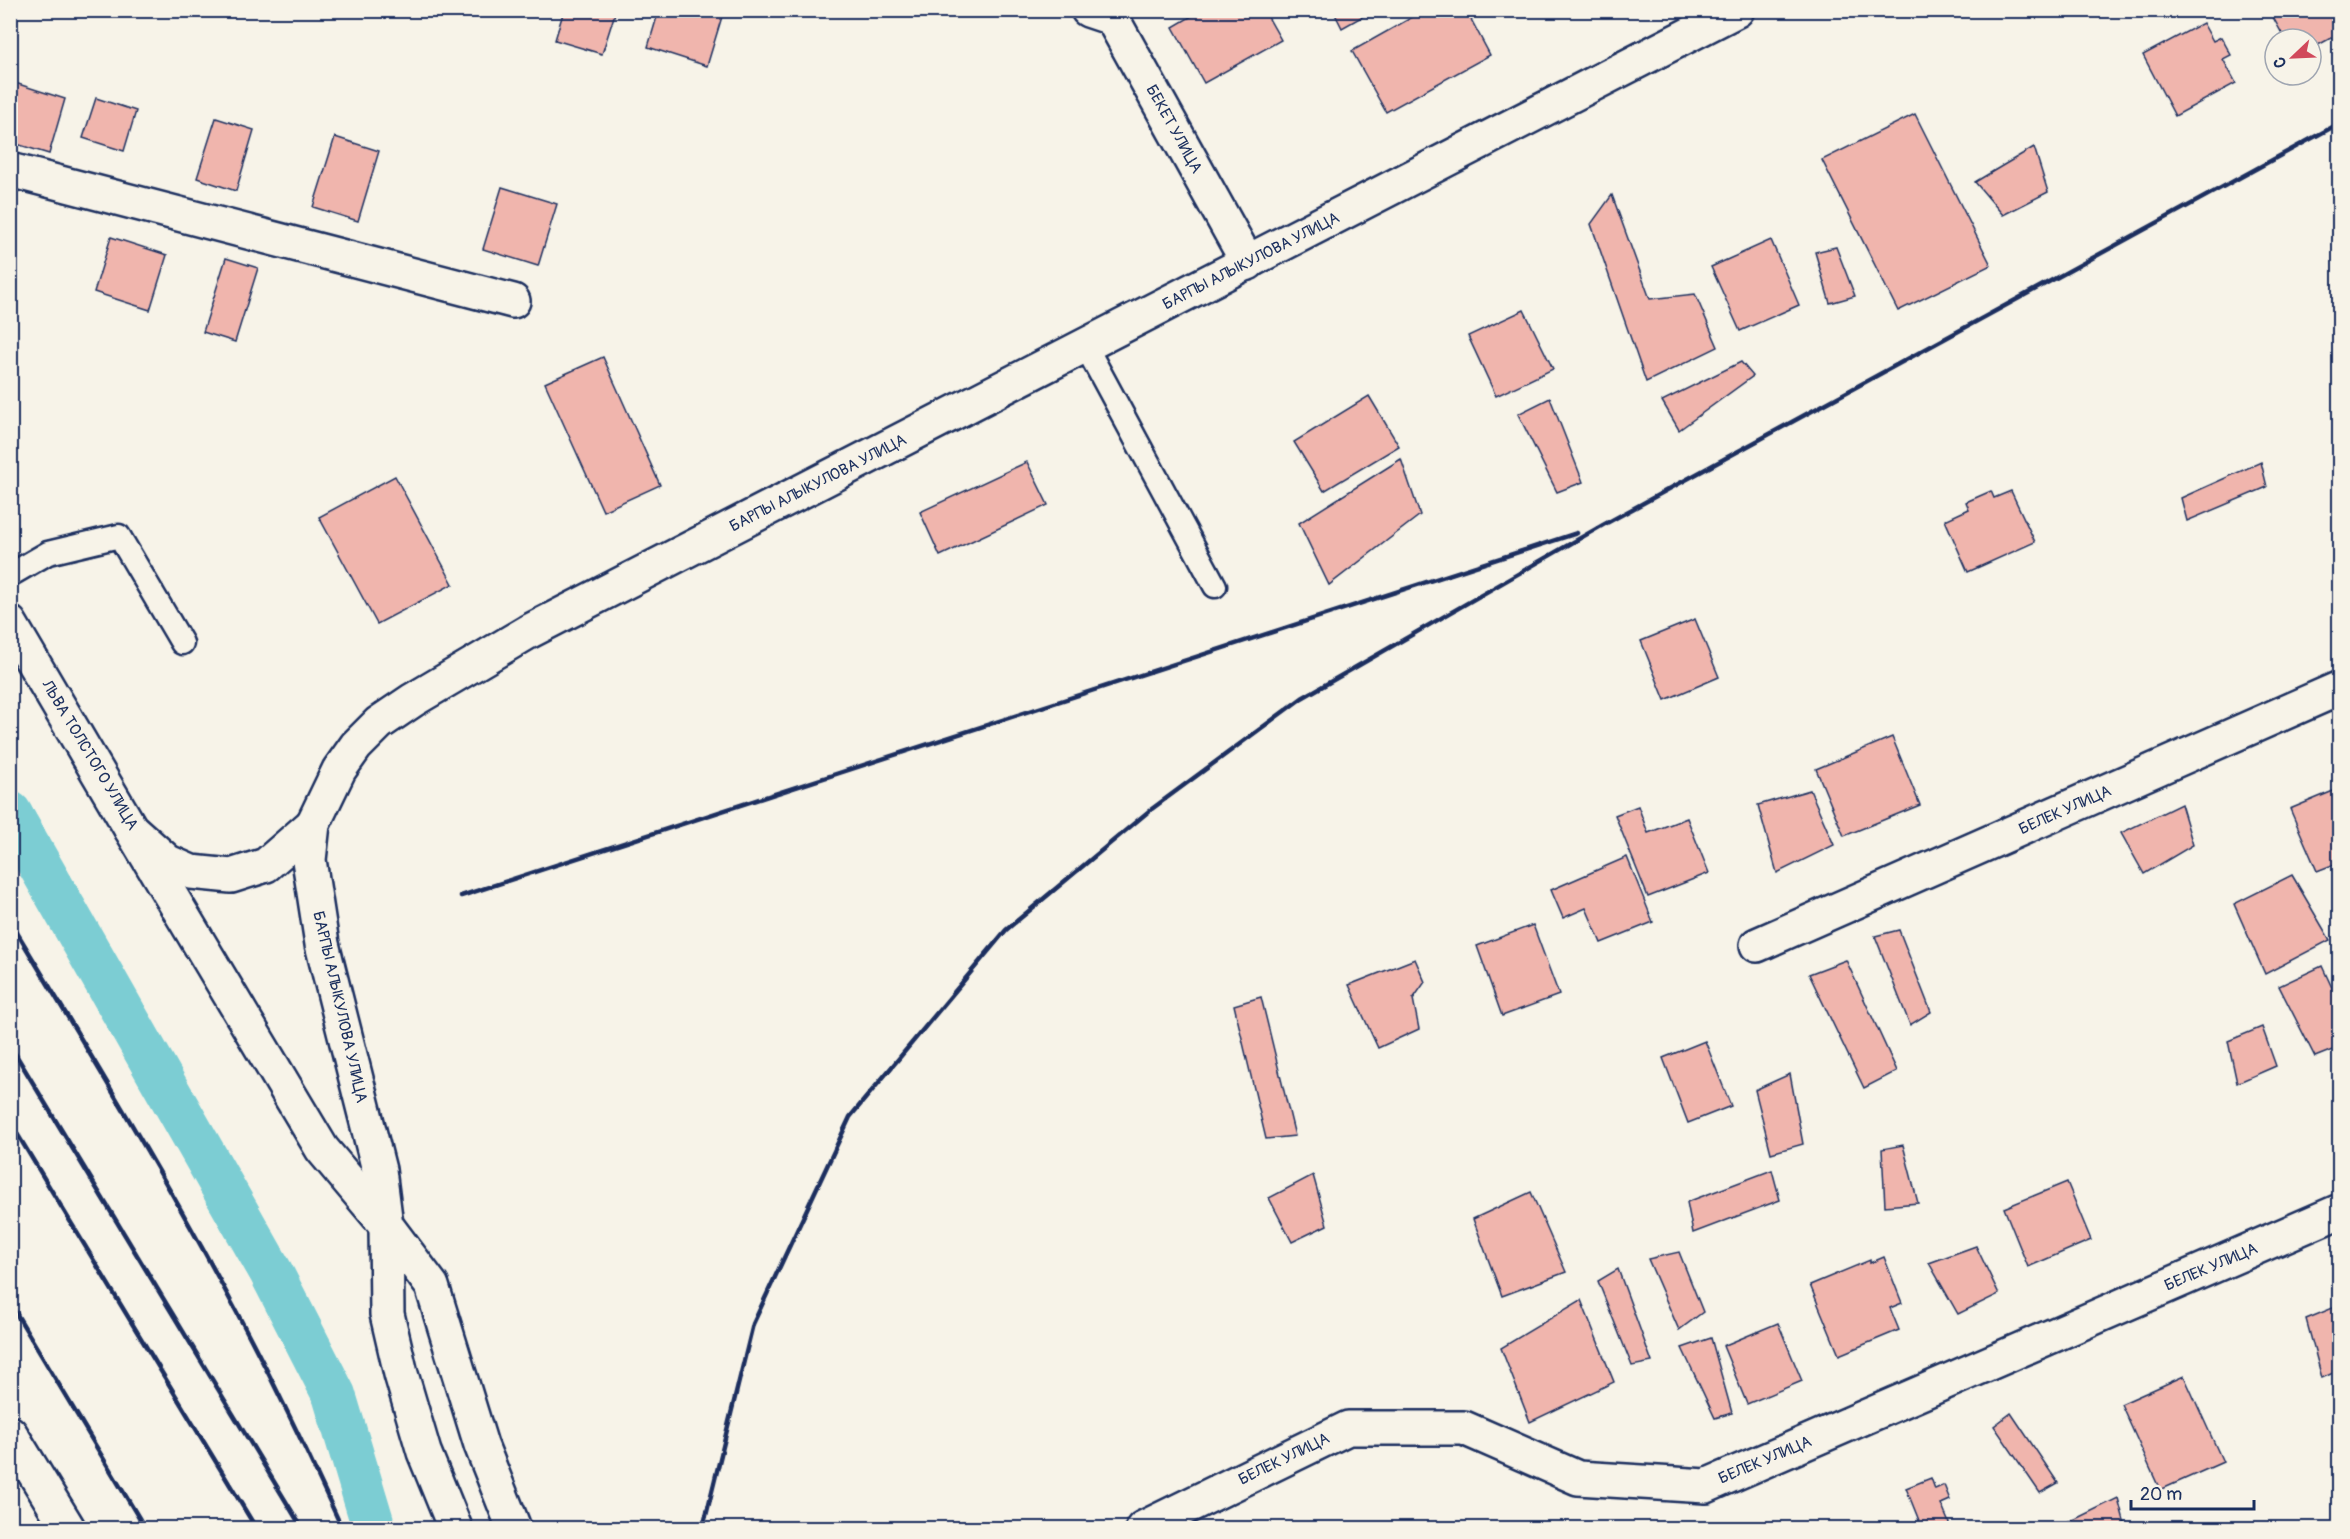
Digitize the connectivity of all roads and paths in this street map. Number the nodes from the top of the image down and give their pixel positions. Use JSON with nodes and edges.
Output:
{"nodes":[{"id":1,"x":1737,"y":10,"type":"edge"},
{"id":2,"x":1108,"y":13,"type":"edge"},
{"id":3,"x":10,"y":170,"type":"edge"},
{"id":4,"x":1248,"y":263,"type":"junction"},
{"id":5,"x":513,"y":301,"type":"dead end"},
{"id":6,"x":1085,"y":345,"type":"junction"},
{"id":7,"x":10,"y":575,"type":"edge"},
{"id":8,"x":1215,"y":586,"type":"dead end"},
{"id":9,"x":10,"y":623,"type":"edge"},
{"id":10,"x":182,"y":643,"type":"dead end"},
{"id":11,"x":2340,"y":688,"type":"edge"},
{"id":12,"x":314,"y":824,"type":"junction"},
{"id":13,"x":131,"y":829,"type":"junction"},
{"id":14,"x":1757,"y":945,"type":"dead end"},
{"id":15,"x":2340,"y":1211,"type":"edge"},
{"id":16,"x":386,"y":1225,"type":"junction"},
{"id":17,"x":10,"y":1433,"type":"edge"},
{"id":18,"x":68,"y":1528,"type":"edge"},
{"id":19,"x":455,"y":1528,"type":"edge"},
{"id":20,"x":514,"y":1528,"type":"edge"},
{"id":21,"x":1143,"y":1528,"type":"edge"}],
"edges":[{"from":1,"to":4,"type":"main road","name":"БАРПЫ АЛЫКУЛОВА УЛИЦА"},
{"from":2,"to":4,"type":"main road","name":"БЕКЕТ УЛИЦА"},
{"from":3,"to":5,"type":"main road"},
{"from":4,"to":6,"type":"main road","name":"БАРПЫ АЛЫКУЛОВА УЛИЦА"},
{"from":6,"to":8,"type":"lane"},
{"from":6,"to":12,"type":"main road","name":"БАРПЫ АЛЫКУЛОВА УЛИЦА"},
{"from":7,"to":10,"type":"lane"},
{"from":9,"to":13,"type":"main road","name":"ЛЬВА ТОЛСТОГО УЛИЦА"},
{"from":11,"to":14,"type":"main road","name":"БЕЛЕК УЛИЦА"},
{"from":12,"to":13,"type":"main road","name":"ЛЬВА ТОЛСТОГО УЛИЦА"},
{"from":12,"to":16,"type":"main road","name":"БАРПЫ АЛЫКУЛОВА УЛИЦА"},
{"from":13,"to":16,"type":"main road"},
{"from":15,"to":21,"type":"main road","name":"БЕЛЕК УЛИЦА"},
{"from":16,"to":19,"type":"main road","name":"БАРПЫ АЛЫКУЛОВА УЛИЦА"},
{"from":16,"to":20,"type":"main road"},
{"from":17,"to":18,"type":"main road"}]}
